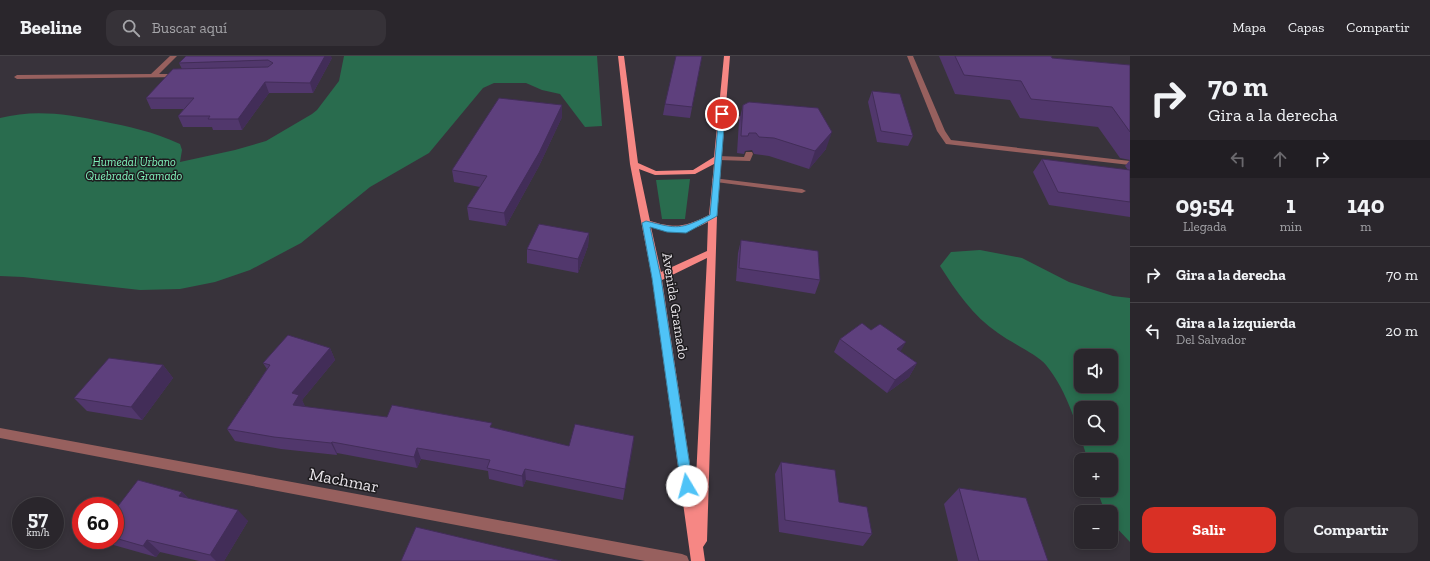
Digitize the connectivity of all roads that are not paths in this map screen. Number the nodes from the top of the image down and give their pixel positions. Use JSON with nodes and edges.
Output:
{"nodes":[{"id":1,"x":174,"y":56,"type":"edge"},
{"id":2,"x":621,"y":56,"type":"edge"},
{"id":3,"x":727,"y":56,"type":"edge"},
{"id":4,"x":910,"y":56,"type":"edge"},
{"id":5,"x":188,"y":75,"type":"edge"},
{"id":6,"x":153,"y":76,"type":"junction"},
{"id":7,"x":17,"y":77,"type":"dead end"},
{"id":8,"x":722,"y":114,"type":"junction"},
{"id":9,"x":740,"y":118,"type":"dead end"},
{"id":10,"x":749,"y":154,"type":"edge"},
{"id":11,"x":718,"y":158,"type":"junction"},
{"id":12,"x":1130,"y":163,"type":"edge"},
{"id":13,"x":634,"y":164,"type":"junction"},
{"id":14,"x":716,"y":180,"type":"junction"},
{"id":15,"x":802,"y":191,"type":"dead end"},
{"id":16,"x":713,"y":216,"type":"junction"},
{"id":17,"x":646,"y":223,"type":"junction"},
{"id":18,"x":712,"y":252,"type":"junction"},
{"id":19,"x":657,"y":278,"type":"junction"},
{"id":20,"x":0,"y":433,"type":"edge"},
{"id":21,"x":682,"y":561,"type":"edge"},
{"id":22,"x":699,"y":561,"type":"edge"}],
"edges":[{"from":1,"to":6,"type":"street"},
{"from":2,"to":13,"type":"main road","name":"Avenida Gramado"},
{"from":3,"to":8,"type":"main road"},
{"from":4,"to":12,"type":"street"},
{"from":5,"to":6,"type":"street"},
{"from":6,"to":7,"type":"street"},
{"from":8,"to":9,"type":"street"},
{"from":8,"to":11,"type":"main road"},
{"from":10,"to":11,"type":"street"},
{"from":11,"to":13,"type":"main road"},
{"from":11,"to":14,"type":"main road"},
{"from":13,"to":17,"type":"main road","name":"Avenida Gramado"},
{"from":14,"to":15,"type":"street"},
{"from":14,"to":16,"type":"main road"},
{"from":16,"to":17,"type":"main road"},
{"from":16,"to":18,"type":"main road"},
{"from":17,"to":19,"type":"main road","name":"Avenida Gramado"},
{"from":18,"to":19,"type":"main road"},
{"from":18,"to":22,"type":"main road"},
{"from":19,"to":22,"type":"main road","name":"Avenida Gramado"},
{"from":20,"to":21,"type":"street","name":"Machmar"}]}
